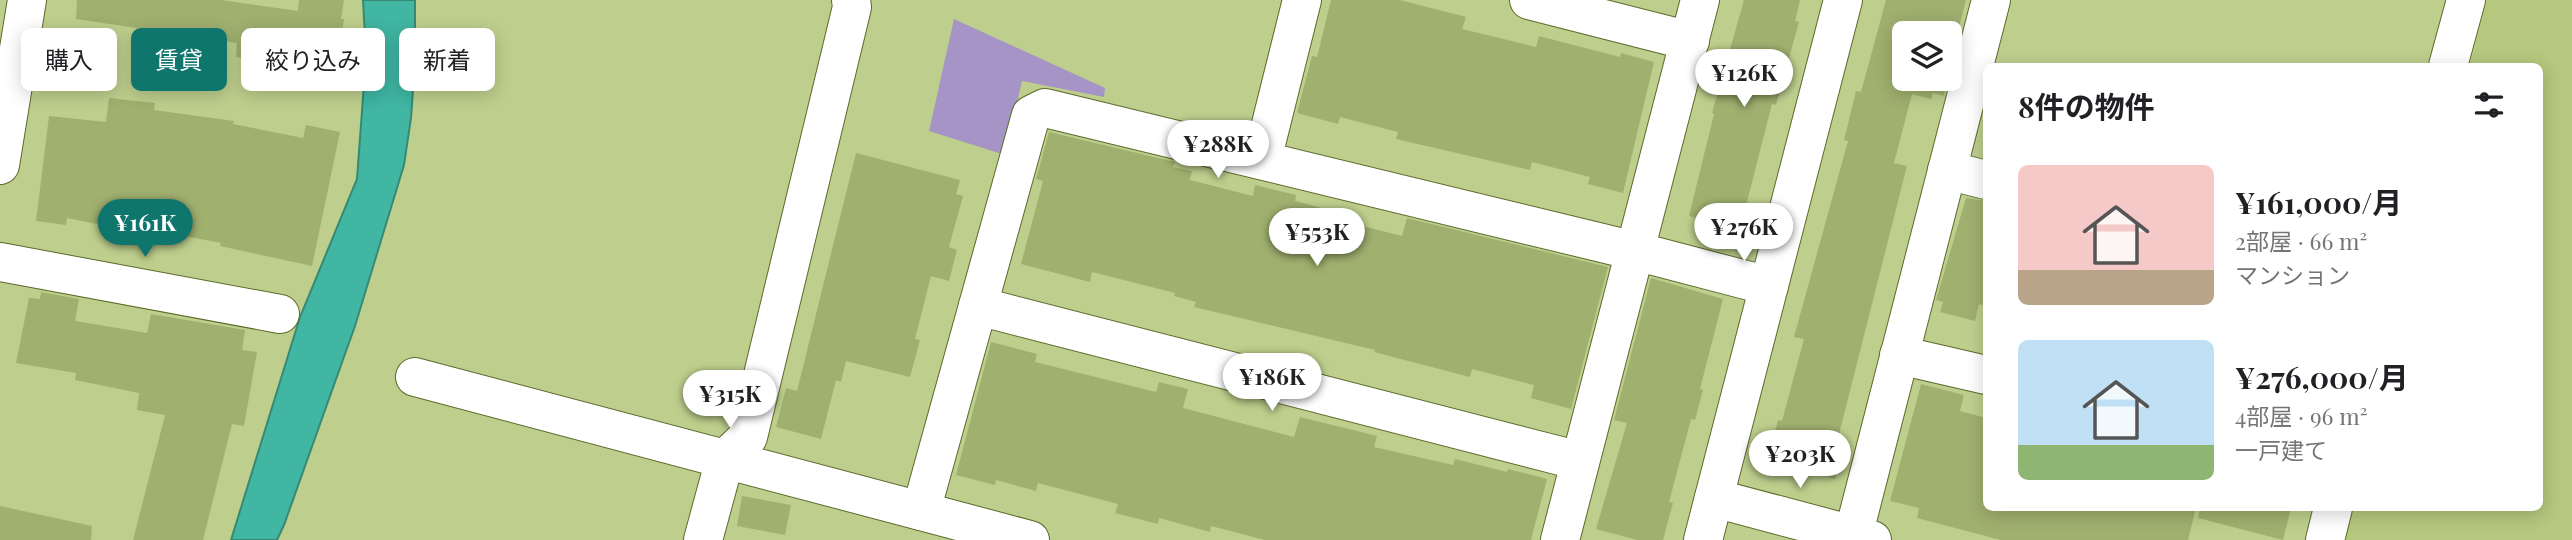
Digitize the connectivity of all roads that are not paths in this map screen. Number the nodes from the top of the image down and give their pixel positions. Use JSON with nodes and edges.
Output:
{"nodes":[{"id":1,"x":27,"y":0,"type":"edge"},
{"id":2,"x":852,"y":0,"type":"edge"},
{"id":3,"x":1302,"y":0,"type":"edge"},
{"id":4,"x":1530,"y":0,"type":"edge"},
{"id":5,"x":1700,"y":0,"type":"edge"},
{"id":6,"x":1843,"y":0,"type":"edge"},
{"id":7,"x":1991,"y":0,"type":"edge"},
{"id":8,"x":2466,"y":0,"type":"edge"},
{"id":9,"x":1690,"y":41,"type":"junction"},
{"id":10,"x":2449,"y":63,"type":"edge"},
{"id":11,"x":1262,"y":160,"type":"junction"},
{"id":12,"x":0,"y":165,"type":"edge"},
{"id":13,"x":1947,"y":170,"type":"junction"},
{"id":14,"x":1983,"y":179,"type":"edge"},
{"id":15,"x":1635,"y":251,"type":"junction"},
{"id":16,"x":0,"y":262,"type":"edge"},
{"id":17,"x":1769,"y":286,"type":"junction"},
{"id":18,"x":978,"y":306,"type":"junction"},
{"id":19,"x":280,"y":314,"type":"dead end"},
{"id":20,"x":1899,"y":355,"type":"junction"},
{"id":21,"x":1983,"y":374,"type":"edge"},
{"id":22,"x":415,"y":377,"type":"dead end"},
{"id":23,"x":725,"y":459,"type":"junction"},
{"id":24,"x":1580,"y":461,"type":"junction"},
{"id":25,"x":1714,"y":498,"type":"junction"},
{"id":26,"x":921,"y":511,"type":"junction"},
{"id":27,"x":2332,"y":511,"type":"edge"},
{"id":28,"x":1859,"y":538,"type":"edge"},
{"id":29,"x":703,"y":540,"type":"edge"},
{"id":30,"x":1030,"y":540,"type":"edge"},
{"id":31,"x":1560,"y":540,"type":"edge"},
{"id":32,"x":1703,"y":540,"type":"edge"},
{"id":33,"x":2325,"y":540,"type":"edge"}],
"edges":[{"from":1,"to":12,"type":"street"},
{"from":2,"to":23,"type":"street"},
{"from":3,"to":11,"type":"street"},
{"from":4,"to":9,"type":"street"},
{"from":5,"to":9,"type":"street"},
{"from":6,"to":17,"type":"street"},
{"from":7,"to":13,"type":"street"},
{"from":8,"to":10,"type":"street"},
{"from":9,"to":15,"type":"street"},
{"from":11,"to":15,"type":"street"},
{"from":11,"to":18,"type":"street"},
{"from":13,"to":14,"type":"street"},
{"from":13,"to":20,"type":"street"},
{"from":15,"to":17,"type":"street"},
{"from":15,"to":24,"type":"street"},
{"from":16,"to":19,"type":"street"},
{"from":17,"to":25,"type":"street"},
{"from":18,"to":24,"type":"street"},
{"from":18,"to":26,"type":"street"},
{"from":20,"to":21,"type":"street"},
{"from":20,"to":28,"type":"street"},
{"from":22,"to":23,"type":"street"},
{"from":23,"to":26,"type":"street"},
{"from":23,"to":29,"type":"street"},
{"from":24,"to":31,"type":"street"},
{"from":25,"to":28,"type":"street"},
{"from":25,"to":32,"type":"street"},
{"from":26,"to":30,"type":"street"},
{"from":27,"to":33,"type":"street"}]}
